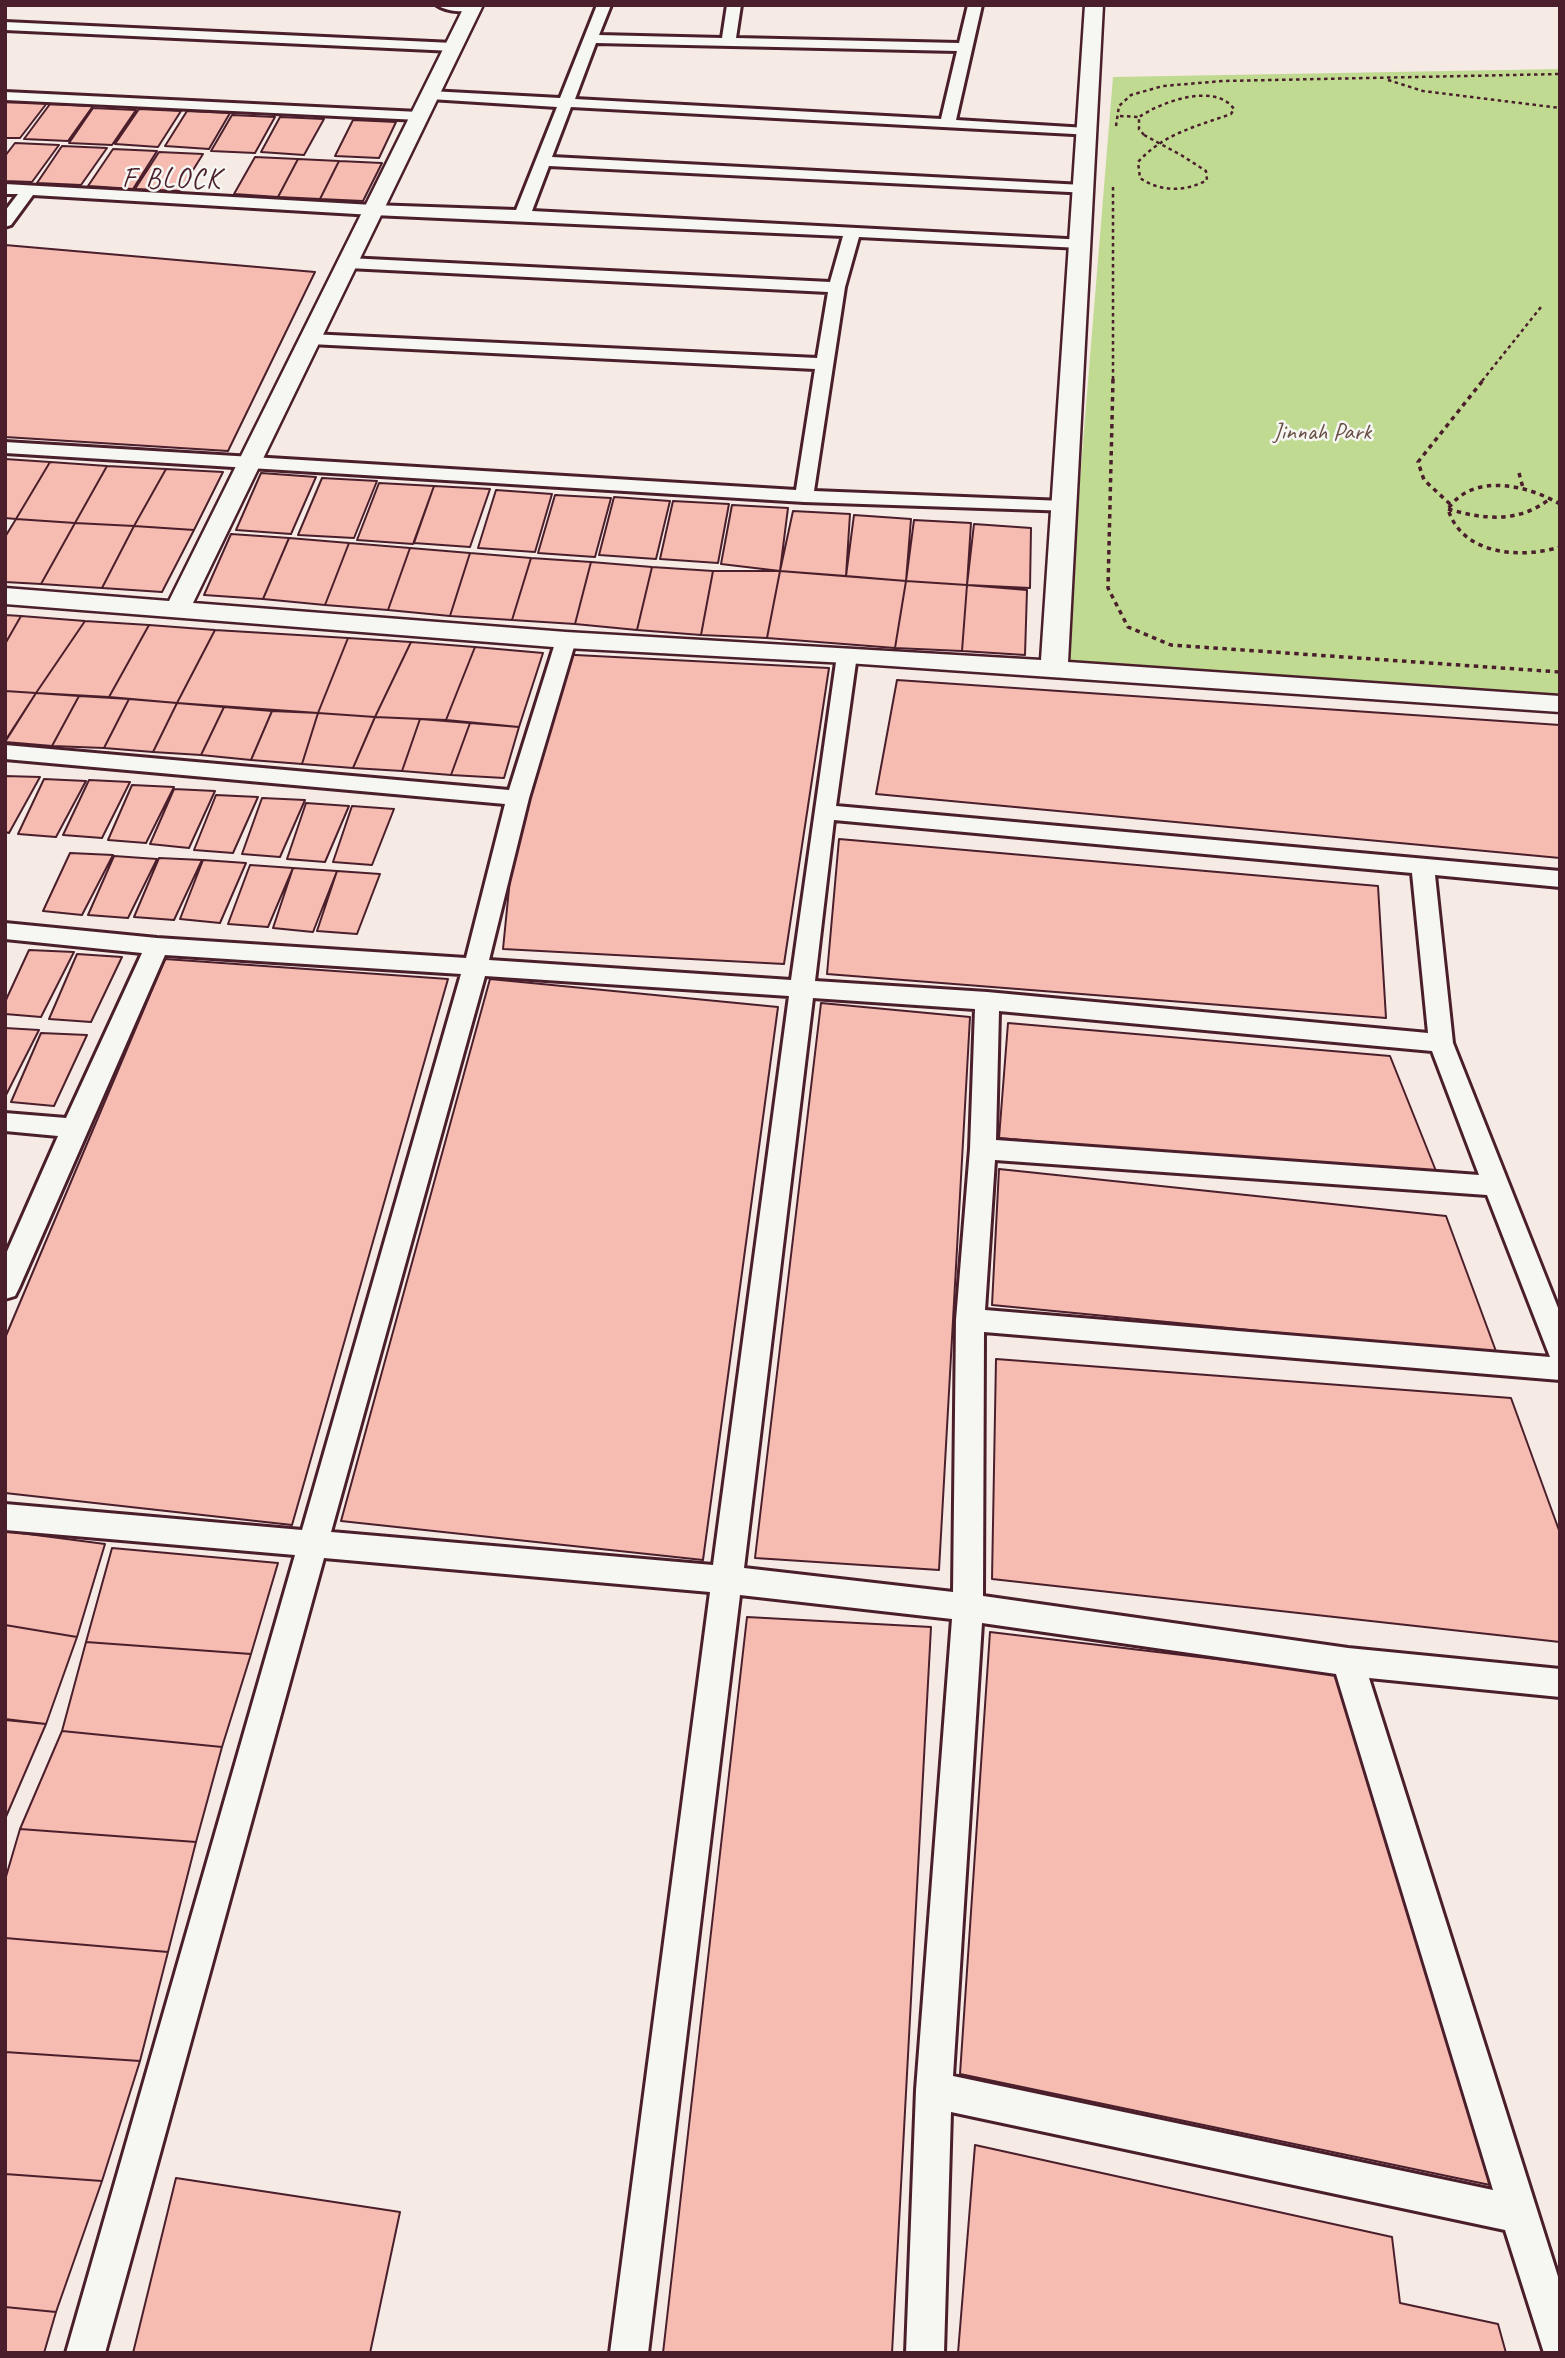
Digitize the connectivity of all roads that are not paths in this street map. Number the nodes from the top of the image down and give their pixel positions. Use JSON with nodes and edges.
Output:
{"nodes":[{"id":1,"x":444,"y":5,"type":"edge"},
{"id":2,"x":604,"y":5,"type":"edge"},
{"id":3,"x":734,"y":5,"type":"edge"},
{"id":4,"x":975,"y":5,"type":"edge"},
{"id":5,"x":1094,"y":5,"type":"edge"},
{"id":6,"x":473,"y":6,"type":"edge"},
{"id":7,"x":5,"y":26,"type":"edge"},
{"id":8,"x":592,"y":39,"type":"junction"},
{"id":9,"x":729,"y":41,"type":"junction"},
{"id":10,"x":453,"y":47,"type":"junction"},
{"id":11,"x":966,"y":47,"type":"junction"},
{"id":12,"x":430,"y":95,"type":"junction"},
{"id":13,"x":5,"y":96,"type":"edge"},
{"id":14,"x":566,"y":102,"type":"junction"},
{"id":15,"x":419,"y":117,"type":"junction"},
{"id":16,"x":948,"y":123,"type":"junction"},
{"id":17,"x":1087,"y":132,"type":"junction"},
{"id":18,"x":544,"y":161,"type":"junction"},
{"id":19,"x":5,"y":189,"type":"edge"},
{"id":20,"x":29,"y":190,"type":"junction"},
{"id":21,"x":1083,"y":190,"type":"junction"},
{"id":22,"x":373,"y":210,"type":"junction"},
{"id":23,"x":522,"y":215,"type":"junction"},
{"id":24,"x":5,"y":222,"type":"edge"},
{"id":25,"x":852,"y":232,"type":"junction"},
{"id":26,"x":1080,"y":243,"type":"junction"},
{"id":27,"x":348,"y":263,"type":"junction"},
{"id":28,"x":837,"y":287,"type":"junction"},
{"id":29,"x":310,"y":339,"type":"junction"},
{"id":30,"x":825,"y":364,"type":"junction"},
{"id":31,"x":5,"y":447,"type":"edge"},
{"id":32,"x":250,"y":462,"type":"junction"},
{"id":33,"x":804,"y":496,"type":"junction"},
{"id":34,"x":1064,"y":507,"type":"junction"},
{"id":35,"x":5,"y":596,"type":"edge"},
{"id":36,"x":178,"y":608,"type":"junction"},
{"id":37,"x":566,"y":640,"type":"junction"},
{"id":38,"x":847,"y":655,"type":"junction"},
{"id":39,"x":1054,"y":670,"type":"junction"},
{"id":40,"x":1560,"y":705,"type":"edge"},
{"id":41,"x":5,"y":752,"type":"edge"},
{"id":42,"x":518,"y":798,"type":"junction"},
{"id":43,"x":824,"y":812,"type":"junction"},
{"id":44,"x":1423,"y":867,"type":"junction"},
{"id":45,"x":1560,"y":879,"type":"edge"},
{"id":46,"x":5,"y":931,"type":"edge"},
{"id":47,"x":157,"y":946,"type":"junction"},
{"id":48,"x":475,"y":969,"type":"junction"},
{"id":49,"x":802,"y":987,"type":"junction"},
{"id":50,"x":988,"y":1001,"type":"junction"},
{"id":51,"x":1441,"y":1042,"type":"junction"},
{"id":52,"x":5,"y":1122,"type":"edge"},
{"id":53,"x":74,"y":1128,"type":"junction"},
{"id":54,"x":983,"y":1149,"type":"junction"},
{"id":55,"x":1498,"y":1186,"type":"junction"},
{"id":56,"x":5,"y":1288,"type":"edge"},
{"id":57,"x":970,"y":1320,"type":"junction"},
{"id":58,"x":1560,"y":1349,"type":"edge"},
{"id":59,"x":1560,"y":1369,"type":"edge"},
{"id":60,"x":5,"y":1517,"type":"edge"},
{"id":61,"x":312,"y":1545,"type":"junction"},
{"id":62,"x":727,"y":1580,"type":"junction"},
{"id":63,"x":968,"y":1607,"type":"junction"},
{"id":64,"x":1348,"y":1661,"type":"junction"},
{"id":65,"x":1560,"y":1683,"type":"edge"},
{"id":66,"x":934,"y":2090,"type":"junction"},
{"id":67,"x":1519,"y":2214,"type":"junction"},
{"id":68,"x":1560,"y":2344,"type":"edge"},
{"id":69,"x":85,"y":2353,"type":"edge"},
{"id":70,"x":629,"y":2353,"type":"edge"},
{"id":71,"x":925,"y":2353,"type":"edge"}],
"edges":[{"from":1,"to":6,"type":"street"},
{"from":2,"to":8,"type":"street"},
{"from":3,"to":9,"type":"street"},
{"from":4,"to":11,"type":"street"},
{"from":5,"to":17,"type":"street"},
{"from":6,"to":10,"type":"street"},
{"from":7,"to":10,"type":"street"},
{"from":8,"to":9,"type":"street"},
{"from":8,"to":14,"type":"street"},
{"from":9,"to":11,"type":"street"},
{"from":10,"to":12,"type":"street"},
{"from":11,"to":16,"type":"street"},
{"from":12,"to":14,"type":"street"},
{"from":12,"to":15,"type":"street"},
{"from":13,"to":15,"type":"street"},
{"from":14,"to":16,"type":"street"},
{"from":14,"to":18,"type":"street"},
{"from":15,"to":22,"type":"street"},
{"from":16,"to":17,"type":"street"},
{"from":17,"to":21,"type":"street"},
{"from":18,"to":21,"type":"street"},
{"from":18,"to":23,"type":"street"},
{"from":19,"to":20,"type":"street"},
{"from":20,"to":22,"type":"street"},
{"from":20,"to":24,"type":"street"},
{"from":21,"to":26,"type":"street"},
{"from":22,"to":23,"type":"street"},
{"from":22,"to":27,"type":"street"},
{"from":23,"to":25,"type":"street"},
{"from":25,"to":26,"type":"street"},
{"from":25,"to":28,"type":"street"},
{"from":26,"to":34,"type":"street"},
{"from":27,"to":28,"type":"street"},
{"from":27,"to":29,"type":"street"},
{"from":28,"to":30,"type":"street"},
{"from":29,"to":30,"type":"street"},
{"from":29,"to":32,"type":"street"},
{"from":30,"to":33,"type":"street"},
{"from":31,"to":32,"type":"street"},
{"from":32,"to":33,"type":"street"},
{"from":32,"to":36,"type":"street"},
{"from":33,"to":34,"type":"street"},
{"from":34,"to":39,"type":"street"},
{"from":35,"to":36,"type":"street"},
{"from":36,"to":37,"type":"street"},
{"from":37,"to":38,"type":"street"},
{"from":37,"to":42,"type":"street"},
{"from":38,"to":39,"type":"street"},
{"from":38,"to":43,"type":"street"},
{"from":39,"to":40,"type":"street"},
{"from":41,"to":42,"type":"street"},
{"from":42,"to":48,"type":"street"},
{"from":43,"to":44,"type":"street"},
{"from":43,"to":49,"type":"street"},
{"from":44,"to":45,"type":"street"},
{"from":44,"to":51,"type":"street"},
{"from":46,"to":47,"type":"street"},
{"from":47,"to":48,"type":"street"},
{"from":47,"to":53,"type":"street"},
{"from":48,"to":49,"type":"street"},
{"from":48,"to":61,"type":"street"},
{"from":49,"to":50,"type":"street"},
{"from":49,"to":62,"type":"street"},
{"from":50,"to":51,"type":"street"},
{"from":50,"to":54,"type":"street"},
{"from":51,"to":55,"type":"street"},
{"from":52,"to":53,"type":"street"},
{"from":53,"to":56,"type":"street"},
{"from":54,"to":55,"type":"street"},
{"from":54,"to":57,"type":"street"},
{"from":55,"to":58,"type":"street"},
{"from":57,"to":59,"type":"street"},
{"from":57,"to":63,"type":"street"},
{"from":60,"to":61,"type":"street"},
{"from":61,"to":62,"type":"street"},
{"from":61,"to":69,"type":"street"},
{"from":62,"to":63,"type":"street"},
{"from":62,"to":70,"type":"street"},
{"from":63,"to":64,"type":"street"},
{"from":63,"to":66,"type":"street"},
{"from":64,"to":65,"type":"street"},
{"from":64,"to":67,"type":"street"},
{"from":66,"to":67,"type":"street"},
{"from":66,"to":71,"type":"street"},
{"from":67,"to":68,"type":"street"}]}
